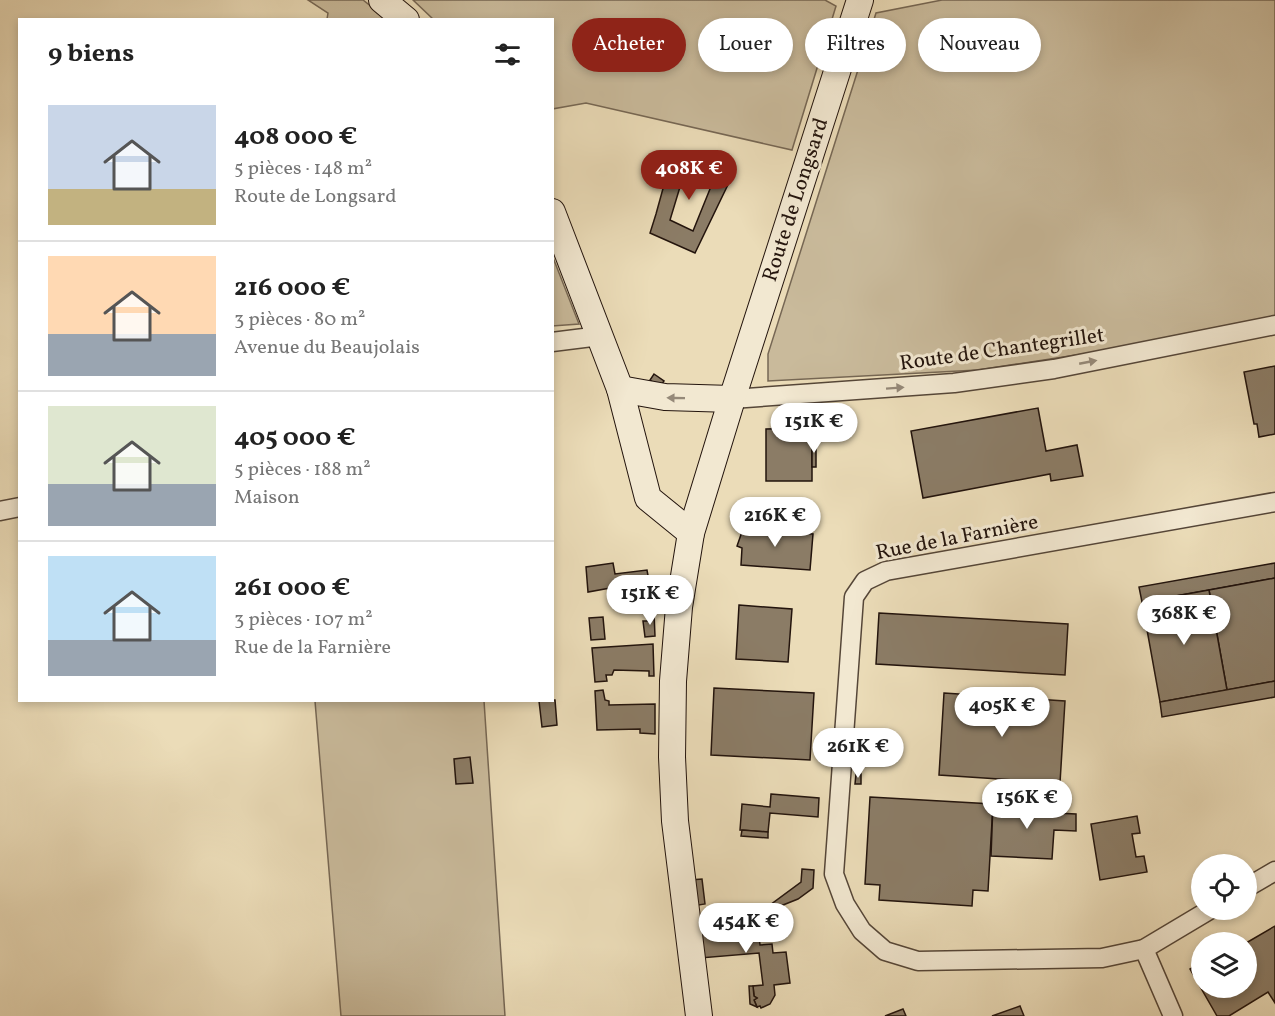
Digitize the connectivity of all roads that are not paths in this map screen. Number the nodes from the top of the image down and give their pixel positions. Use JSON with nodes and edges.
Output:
{"nodes":[{"id":1,"x":382,"y":0,"type":"edge"},
{"id":2,"x":860,"y":0,"type":"edge"},
{"id":3,"x":404,"y":18,"type":"edge"},
{"id":4,"x":554,"y":217,"type":"edge"},
{"id":5,"x":1275,"y":325,"type":"edge"},
{"id":6,"x":600,"y":336,"type":"junction"},
{"id":7,"x":554,"y":342,"type":"edge"},
{"id":8,"x":621,"y":390,"type":"junction"},
{"id":9,"x":732,"y":399,"type":"junction"},
{"id":10,"x":1275,"y":502,"type":"edge"},
{"id":11,"x":18,"y":507,"type":"edge"},
{"id":12,"x":0,"y":511,"type":"edge"},
{"id":13,"x":692,"y":533,"type":"junction"},
{"id":14,"x":1275,"y":870,"type":"edge"},
{"id":15,"x":1257,"y":881,"type":"edge"},
{"id":16,"x":1193,"y":920,"type":"edge"},
{"id":17,"x":1144,"y":949,"type":"junction"},
{"id":18,"x":699,"y":1016,"type":"edge"},
{"id":19,"x":1173,"y":1016,"type":"edge"}],
"edges":[{"from":1,"to":3,"type":"main road"},
{"from":2,"to":9,"type":"main road","name":"Route de Longsard"},
{"from":4,"to":6,"type":"main road"},
{"from":9,"to":5,"type":"street","name":"Route de Chantegrillet","one_way":true},
{"from":6,"to":7,"type":"street"},
{"from":6,"to":8,"type":"main road"},
{"from":9,"to":8,"type":"main road","one_way":true},
{"from":8,"to":13,"type":"main road"},
{"from":9,"to":13,"type":"main road","name":"Route de Longsard"},
{"from":10,"to":17,"type":"street","name":"Rue de la Farnière"},
{"from":11,"to":12,"type":"street"},
{"from":13,"to":18,"type":"main road","name":"Route de Longsard"},
{"from":14,"to":15,"type":"street"},
{"from":16,"to":17,"type":"street","name":"Rue de la Farnière"},
{"from":17,"to":19,"type":"street"}]}
